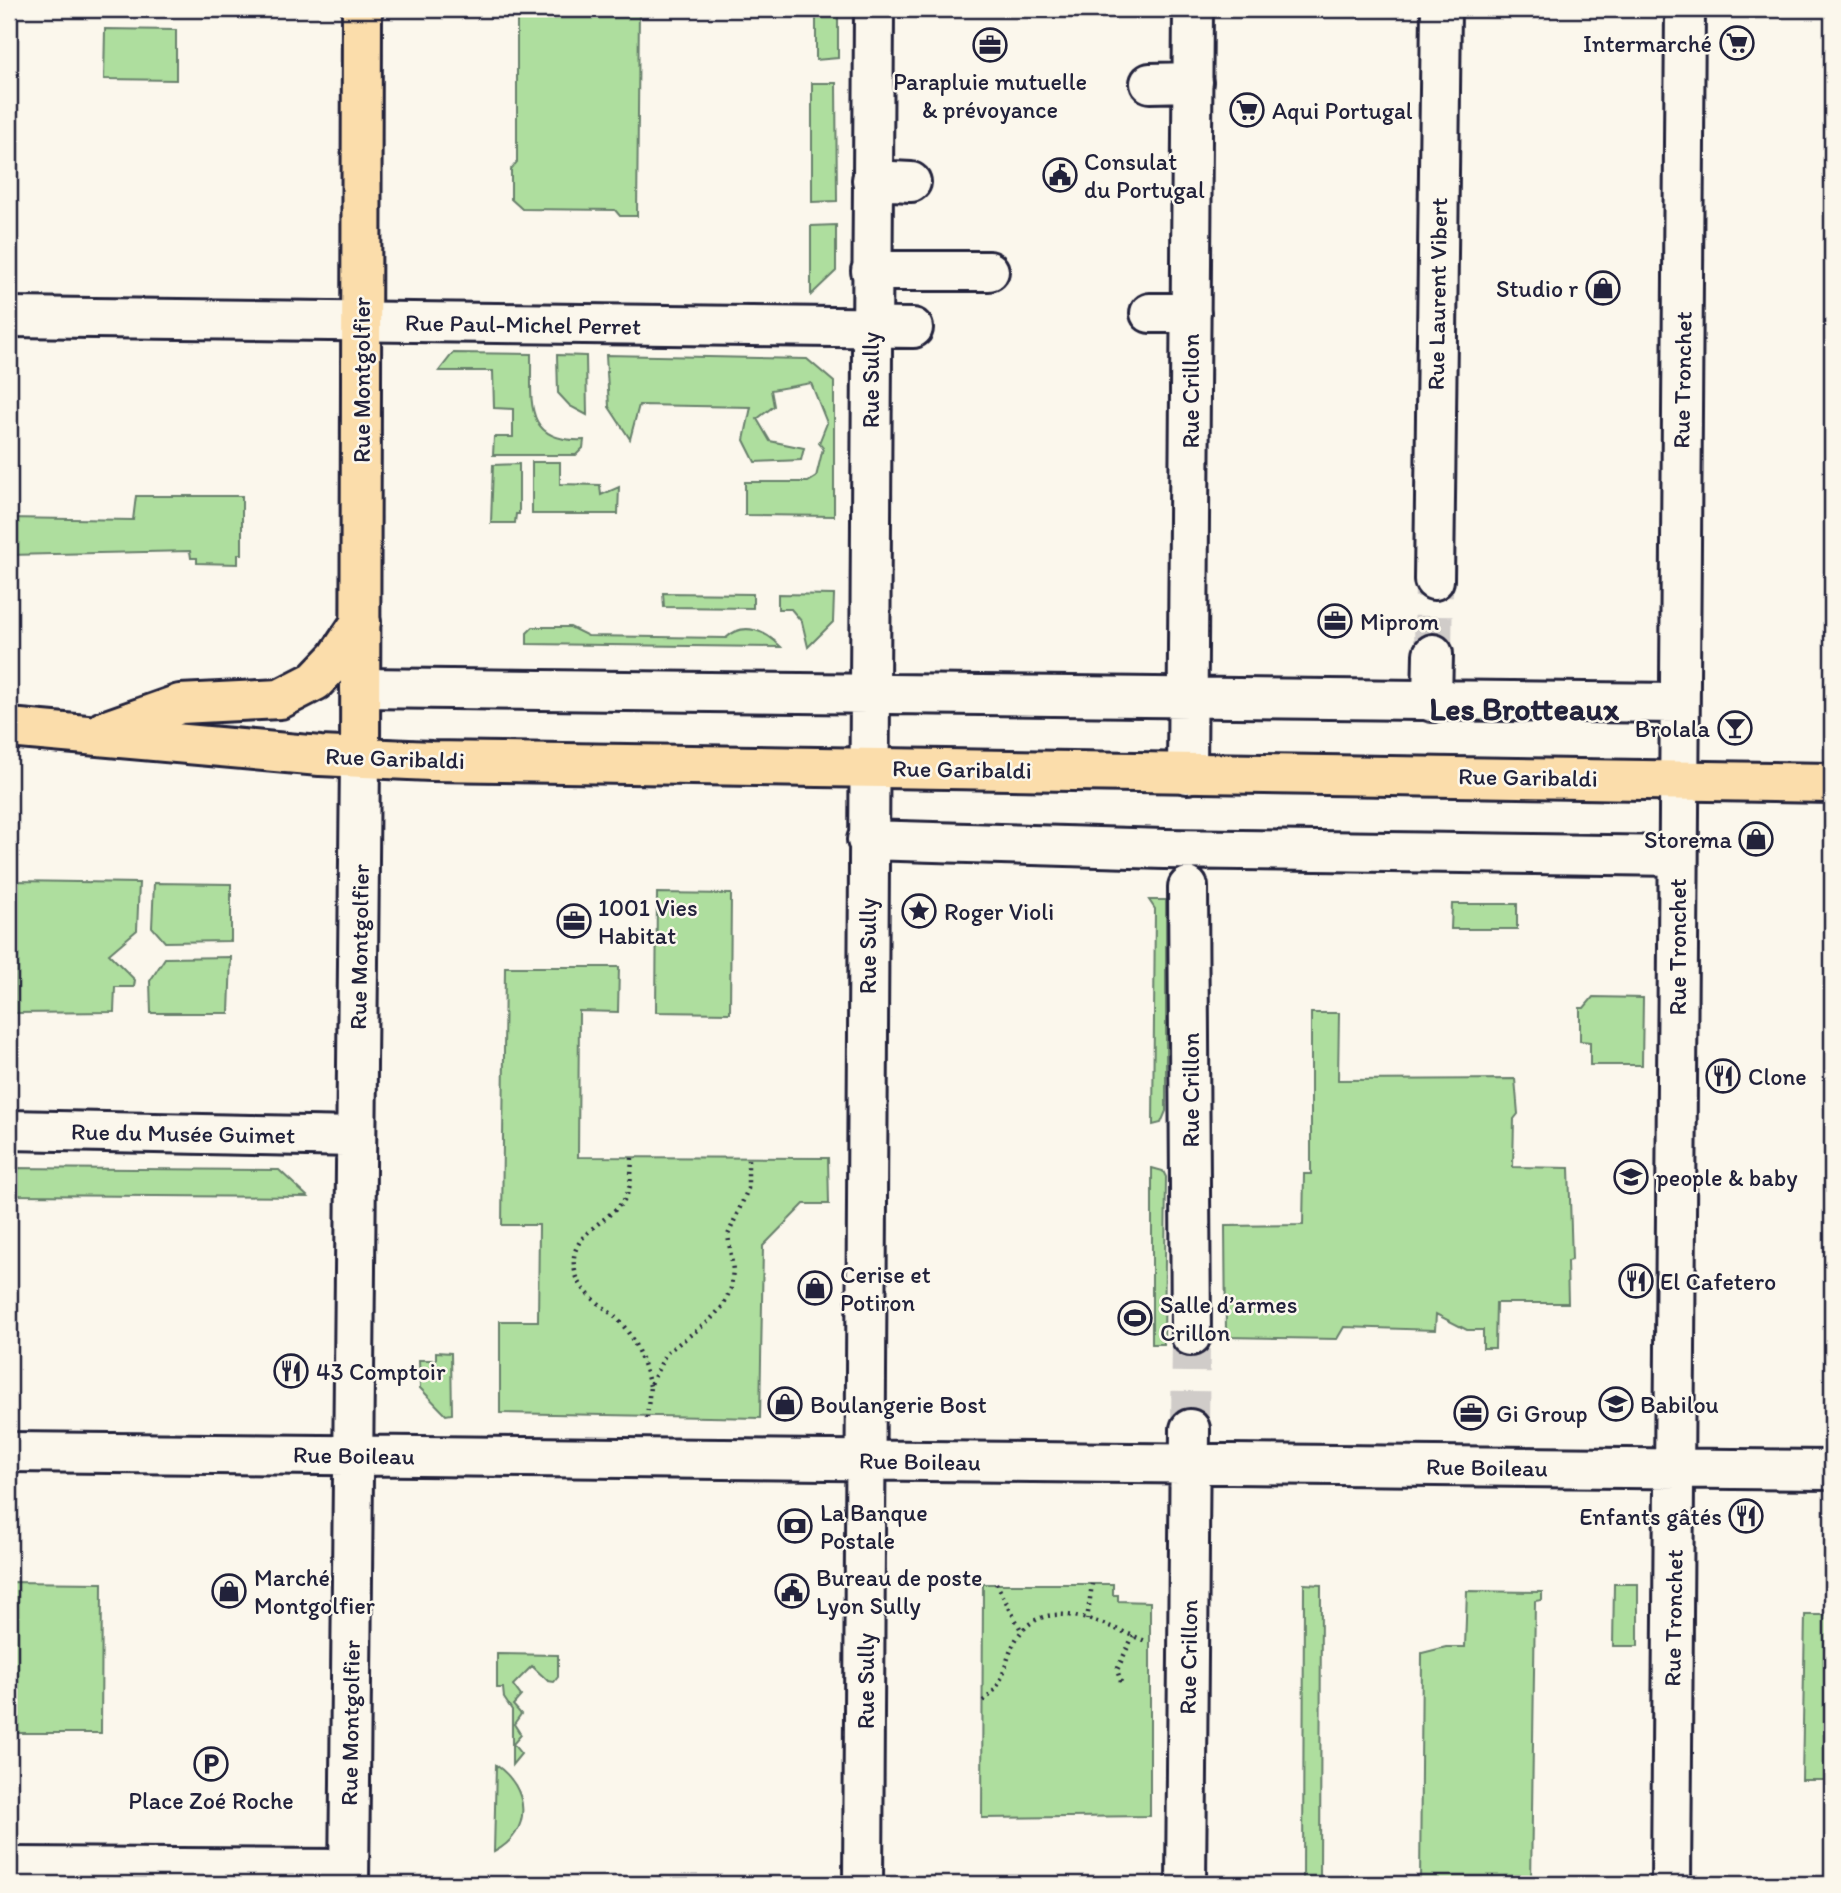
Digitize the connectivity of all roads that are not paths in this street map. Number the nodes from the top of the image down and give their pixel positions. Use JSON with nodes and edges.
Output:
{"nodes":[{"id":1,"x":362,"y":9,"type":"edge"},
{"id":2,"x":874,"y":9,"type":"edge"},
{"id":3,"x":1193,"y":9,"type":"edge"},
{"id":4,"x":1441,"y":9,"type":"edge"},
{"id":5,"x":1685,"y":9,"type":"edge"},
{"id":6,"x":1193,"y":82,"type":"junction"},
{"id":7,"x":1150,"y":83,"type":"dead end"},
{"id":8,"x":872,"y":180,"type":"junction"},
{"id":9,"x":911,"y":182,"type":"dead end"},
{"id":10,"x":871,"y":271,"type":"junction"},
{"id":11,"x":989,"y":271,"type":"dead end"},
{"id":12,"x":1150,"y":313,"type":"dead end"},
{"id":13,"x":1191,"y":313,"type":"junction"},
{"id":14,"x":9,"y":317,"type":"edge"},
{"id":15,"x":360,"y":322,"type":"junction"},
{"id":16,"x":870,"y":328,"type":"junction"},
{"id":17,"x":913,"y":328,"type":"dead end"},
{"id":18,"x":1434,"y":580,"type":"tunnel mouth"},
{"id":19,"x":361,"y":622,"type":"junction"},
{"id":20,"x":1433,"y":654,"type":"tunnel mouth"},
{"id":21,"x":360,"y":688,"type":"junction"},
{"id":22,"x":869,"y":693,"type":"junction"},
{"id":23,"x":1188,"y":699,"type":"junction"},
{"id":24,"x":1433,"y":702,"type":"junction"},
{"id":25,"x":1678,"y":703,"type":"junction"},
{"id":26,"x":9,"y":728,"type":"edge"},
{"id":27,"x":92,"y":735,"type":"junction"},
{"id":28,"x":360,"y":758,"type":"junction"},
{"id":29,"x":867,"y":768,"type":"junction"},
{"id":30,"x":1187,"y":774,"type":"junction"},
{"id":31,"x":1678,"y":780,"type":"junction"},
{"id":32,"x":1832,"y":783,"type":"edge"},
{"id":33,"x":867,"y":840,"type":"junction"},
{"id":34,"x":1678,"y":856,"type":"junction"},
{"id":35,"x":1188,"y":887,"type":"dead end"},
{"id":36,"x":9,"y":1130,"type":"edge"},
{"id":37,"x":356,"y":1137,"type":"junction"},
{"id":38,"x":1191,"y":1336,"type":"tunnel mouth"},
{"id":39,"x":1190,"y":1447,"type":"junction"},
{"id":40,"x":9,"y":1452,"type":"edge"},
{"id":41,"x":353,"y":1456,"type":"junction"},
{"id":42,"x":866,"y":1461,"type":"junction"},
{"id":43,"x":1674,"y":1469,"type":"junction"},
{"id":44,"x":1832,"y":1470,"type":"edge"},
{"id":45,"x":9,"y":1867,"type":"edge"},
{"id":46,"x":349,"y":1877,"type":"edge"},
{"id":47,"x":863,"y":1884,"type":"edge"},
{"id":48,"x":1186,"y":1884,"type":"edge"},
{"id":49,"x":1671,"y":1884,"type":"edge"}],
"edges":[{"from":1,"to":15,"type":"main road","name":"Rue Montgolfier"},
{"from":2,"to":8,"type":"street","name":"Rue Sully"},
{"from":3,"to":6,"type":"street","name":"Rue Crillon"},
{"from":4,"to":18,"type":"street","name":"Rue Laurent Vibert"},
{"from":5,"to":25,"type":"street","name":"Rue Tronchet"},
{"from":6,"to":7,"type":"street"},
{"from":6,"to":13,"type":"street","name":"Rue Crillon"},
{"from":8,"to":9,"type":"street"},
{"from":8,"to":10,"type":"street","name":"Rue Sully"},
{"from":10,"to":11,"type":"street"},
{"from":10,"to":16,"type":"street","name":"Rue Sully"},
{"from":12,"to":13,"type":"street"},
{"from":13,"to":23,"type":"street","name":"Rue Crillon"},
{"from":14,"to":15,"type":"street","name":"Rue Paul-Michel Perret"},
{"from":15,"to":16,"type":"street","name":"Rue Paul-Michel Perret"},
{"from":15,"to":19,"type":"main road","name":"Rue Montgolfier"},
{"from":16,"to":17,"type":"street","name":"Rue Paul-Michel Perret"},
{"from":16,"to":22,"type":"street","name":"Rue Sully"},
{"from":19,"to":21,"type":"main road","name":"Rue Montgolfier"},
{"from":19,"to":27,"type":"main road","name":"Rue Garibaldi"},
{"from":20,"to":24,"type":"street"},
{"from":21,"to":22,"type":"street"},
{"from":21,"to":28,"type":"main road","name":"Rue Montgolfier"},
{"from":22,"to":23,"type":"street"},
{"from":22,"to":29,"type":"street","name":"Rue Sully"},
{"from":23,"to":24,"type":"street"},
{"from":23,"to":30,"type":"street","name":"Rue Crillon"},
{"from":24,"to":25,"type":"street"},
{"from":25,"to":31,"type":"street","name":"Rue Tronchet"},
{"from":26,"to":27,"type":"main road","name":"Rue Garibaldi"},
{"from":27,"to":28,"type":"main road","name":"Rue Garibaldi"},
{"from":28,"to":29,"type":"main road","name":"Rue Garibaldi"},
{"from":28,"to":37,"type":"street","name":"Rue Montgolfier"},
{"from":29,"to":30,"type":"main road","name":"Rue Garibaldi"},
{"from":29,"to":33,"type":"street","name":"Rue Sully"},
{"from":30,"to":31,"type":"main road","name":"Rue Garibaldi"},
{"from":31,"to":32,"type":"main road","name":"Rue Garibaldi"},
{"from":31,"to":34,"type":"street","name":"Rue Tronchet"},
{"from":33,"to":34,"type":"street"},
{"from":33,"to":42,"type":"street","name":"Rue Sully"},
{"from":34,"to":43,"type":"street","name":"Rue Tronchet"},
{"from":35,"to":38,"type":"street","name":"Rue Crillon"},
{"from":36,"to":37,"type":"street","name":"Rue du Musée Guimet"},
{"from":37,"to":41,"type":"street","name":"Rue Montgolfier"},
{"from":39,"to":42,"type":"street","name":"Rue Boileau"},
{"from":39,"to":43,"type":"street","name":"Rue Boileau"},
{"from":39,"to":48,"type":"street","name":"Rue Crillon"},
{"from":40,"to":41,"type":"street","name":"Rue Boileau"},
{"from":41,"to":42,"type":"street","name":"Rue Boileau"},
{"from":41,"to":46,"type":"street","name":"Rue Montgolfier"},
{"from":42,"to":47,"type":"street","name":"Rue Sully"},
{"from":43,"to":44,"type":"street","name":"Rue Boileau"},
{"from":43,"to":49,"type":"street","name":"Rue Tronchet"},
{"from":45,"to":46,"type":"street"}]}
